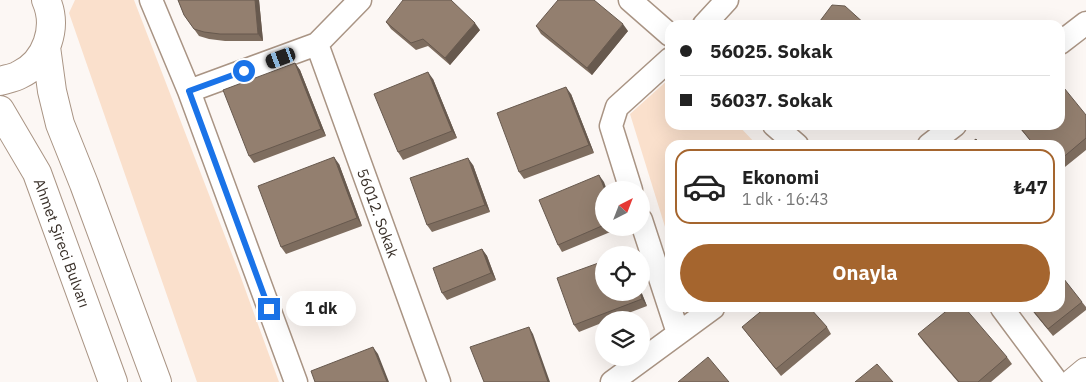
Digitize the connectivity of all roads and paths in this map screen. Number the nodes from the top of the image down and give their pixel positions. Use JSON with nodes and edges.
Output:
{"nodes":[{"id":1,"x":46,"y":0,"type":"edge"},
{"id":2,"x":151,"y":0,"type":"edge"},
{"id":3,"x":360,"y":0,"type":"edge"},
{"id":4,"x":630,"y":0,"type":"edge"},
{"id":5,"x":727,"y":0,"type":"edge"},
{"id":6,"x":709,"y":20,"type":"edge"},
{"id":7,"x":1086,"y":23,"type":"edge"},
{"id":8,"x":665,"y":32,"type":"edge"},
{"id":9,"x":1065,"y":39,"type":"edge"},
{"id":10,"x":317,"y":44,"type":"junction"},
{"id":11,"x":46,"y":47,"type":"junction"},
{"id":12,"x":665,"y":64,"type":"edge"},
{"id":13,"x":0,"y":81,"type":"edge"},
{"id":14,"x":189,"y":91,"type":"junction"},
{"id":15,"x":0,"y":110,"type":"edge"},
{"id":16,"x":780,"y":130,"type":"edge"},
{"id":17,"x":948,"y":130,"type":"edge"},
{"id":18,"x":791,"y":140,"type":"edge"},
{"id":19,"x":936,"y":140,"type":"edge"},
{"id":20,"x":628,"y":181,"type":"edge"},
{"id":21,"x":646,"y":236,"type":"edge"},
{"id":22,"x":665,"y":293,"type":"edge"},
{"id":23,"x":671,"y":312,"type":"edge"},
{"id":24,"x":707,"y":312,"type":"edge"},
{"id":25,"x":1005,"y":312,"type":"edge"},
{"id":26,"x":678,"y":333,"type":"junction"},
{"id":27,"x":1086,"y":372,"type":"edge"},
{"id":28,"x":113,"y":382,"type":"edge"},
{"id":29,"x":157,"y":382,"type":"edge"},
{"id":30,"x":296,"y":382,"type":"edge"},
{"id":31,"x":439,"y":382,"type":"edge"},
{"id":32,"x":612,"y":382,"type":"edge"},
{"id":33,"x":1057,"y":382,"type":"edge"},
{"id":34,"x":1074,"y":382,"type":"edge"}],
"edges":[{"from":1,"to":11,"type":"main road"},
{"from":2,"to":14,"type":"street"},
{"from":3,"to":10,"type":"street"},
{"from":4,"to":8,"type":"street"},
{"from":5,"to":6,"type":"street"},
{"from":7,"to":9,"type":"street"},
{"from":10,"to":14,"type":"street"},
{"from":10,"to":31,"type":"street","name":"56012. Sokak"},
{"from":11,"to":13,"type":"main road"},
{"from":11,"to":29,"type":"main road"},
{"from":12,"to":20,"type":"street"},
{"from":14,"to":30,"type":"street"},
{"from":15,"to":28,"type":"main road","name":"Ahmet Şireci Bulvarı"},
{"from":16,"to":18,"type":"street"},
{"from":17,"to":19,"type":"street"},
{"from":21,"to":22,"type":"street"},
{"from":23,"to":26,"type":"street"},
{"from":24,"to":26,"type":"street"},
{"from":25,"to":33,"type":"street"},
{"from":26,"to":32,"type":"street"},
{"from":27,"to":34,"type":"main road"}]}
